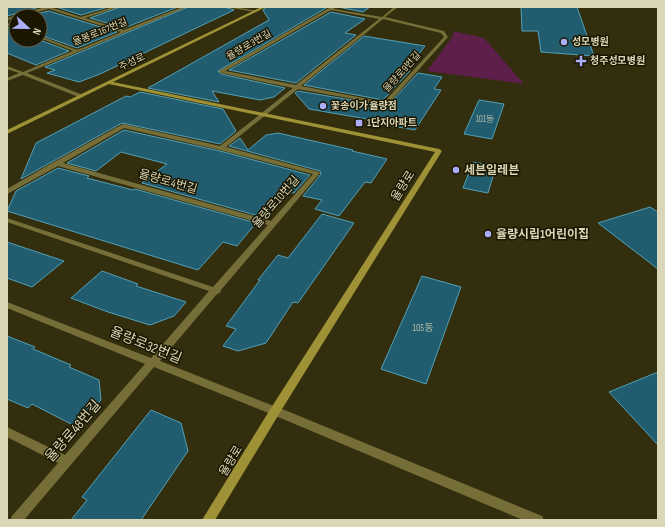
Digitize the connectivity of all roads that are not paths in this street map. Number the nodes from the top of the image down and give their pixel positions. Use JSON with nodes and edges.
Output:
{"nodes":[{"id":1,"x":50,"y":7,"type":"edge"},
{"id":2,"x":117,"y":7,"type":"edge"},
{"id":3,"x":185,"y":7,"type":"edge"},
{"id":4,"x":227,"y":7,"type":"edge"},
{"id":5,"x":264,"y":7,"type":"edge"},
{"id":6,"x":396,"y":7,"type":"edge"},
{"id":7,"x":332,"y":8,"type":"edge"},
{"id":8,"x":256,"y":11,"type":"junction"},
{"id":9,"x":80,"y":18,"type":"junction"},
{"id":10,"x":383,"y":18,"type":"junction"},
{"id":11,"x":125,"y":32,"type":"junction"},
{"id":12,"x":48,"y":40,"type":"edge"},
{"id":13,"x":77,"y":51,"type":"junction"},
{"id":14,"x":7,"y":68,"type":"edge"},
{"id":15,"x":21,"y":74,"type":"junction"},
{"id":16,"x":7,"y":80,"type":"edge"},
{"id":17,"x":109,"y":83,"type":"junction"},
{"id":18,"x":298,"y":86,"type":"junction"},
{"id":19,"x":81,"y":96,"type":"junction"},
{"id":20,"x":263,"y":114,"type":"junction"},
{"id":21,"x":7,"y":132,"type":"edge"},
{"id":22,"x":222,"y":148,"type":"junction"},
{"id":23,"x":56,"y":163,"type":"junction"},
{"id":24,"x":7,"y":192,"type":"edge"},
{"id":25,"x":7,"y":220,"type":"edge"},
{"id":26,"x":273,"y":224,"type":"junction"},
{"id":27,"x":217,"y":291,"type":"junction"},
{"id":28,"x":7,"y":305,"type":"edge"},
{"id":29,"x":153,"y":363,"type":"junction"},
{"id":30,"x":275,"y":411,"type":"junction"},
{"id":31,"x":7,"y":432,"type":"edge"},
{"id":32,"x":67,"y":461,"type":"junction"},
{"id":33,"x":16,"y":520,"type":"edge"},
{"id":34,"x":208,"y":520,"type":"edge"},
{"id":35,"x":538,"y":520,"type":"edge"}],
"edges":[{"from":1,"to":9,"type":"street"},
{"from":2,"to":9,"type":"street"},
{"from":3,"to":11,"type":"street","name":"율봉로167번길"},
{"from":4,"to":8,"type":"street"},
{"from":5,"to":8,"type":"street","name":"주성로"},
{"from":6,"to":10,"type":"street"},
{"from":7,"to":10,"type":"street"},
{"from":7,"to":18,"type":"street","name":"율량로3번길"},
{"from":8,"to":17,"type":"street","name":"주성로"},
{"from":9,"to":11,"type":"street"},
{"from":10,"to":18,"type":"street"},
{"from":10,"to":18,"type":"street","name":"율량로9번길"},
{"from":11,"to":13,"type":"street","name":"율봉로167번길"},
{"from":12,"to":13,"type":"street"},
{"from":13,"to":15,"type":"street","name":"율봉로167번길"},
{"from":14,"to":15,"type":"street"},
{"from":15,"to":16,"type":"street","name":"율봉로167번길"},
{"from":15,"to":19,"type":"street"},
{"from":17,"to":19,"type":"street","name":"주성로"},
{"from":17,"to":20,"type":"street","name":"율량로"},
{"from":18,"to":20,"type":"street"},
{"from":19,"to":21,"type":"street","name":"주성로"},
{"from":20,"to":22,"type":"street"},
{"from":20,"to":30,"type":"street","name":"율량로"},
{"from":22,"to":23,"type":"street"},
{"from":22,"to":26,"type":"street","name":"율량로10번길"},
{"from":23,"to":24,"type":"street"},
{"from":23,"to":26,"type":"street","name":"율량로4번길"},
{"from":25,"to":27,"type":"street"},
{"from":26,"to":27,"type":"street","name":"율량로10번길"},
{"from":27,"to":29,"type":"street","name":"율량로10번길"},
{"from":28,"to":29,"type":"street","name":"율량로32번길"},
{"from":29,"to":30,"type":"street","name":"율량로32번길"},
{"from":29,"to":32,"type":"street","name":"율량로48번길"},
{"from":30,"to":34,"type":"street","name":"율량로"},
{"from":30,"to":35,"type":"street","name":"율량로32번길"},
{"from":31,"to":32,"type":"street"},
{"from":32,"to":33,"type":"street","name":"율량로48번길"}]}
